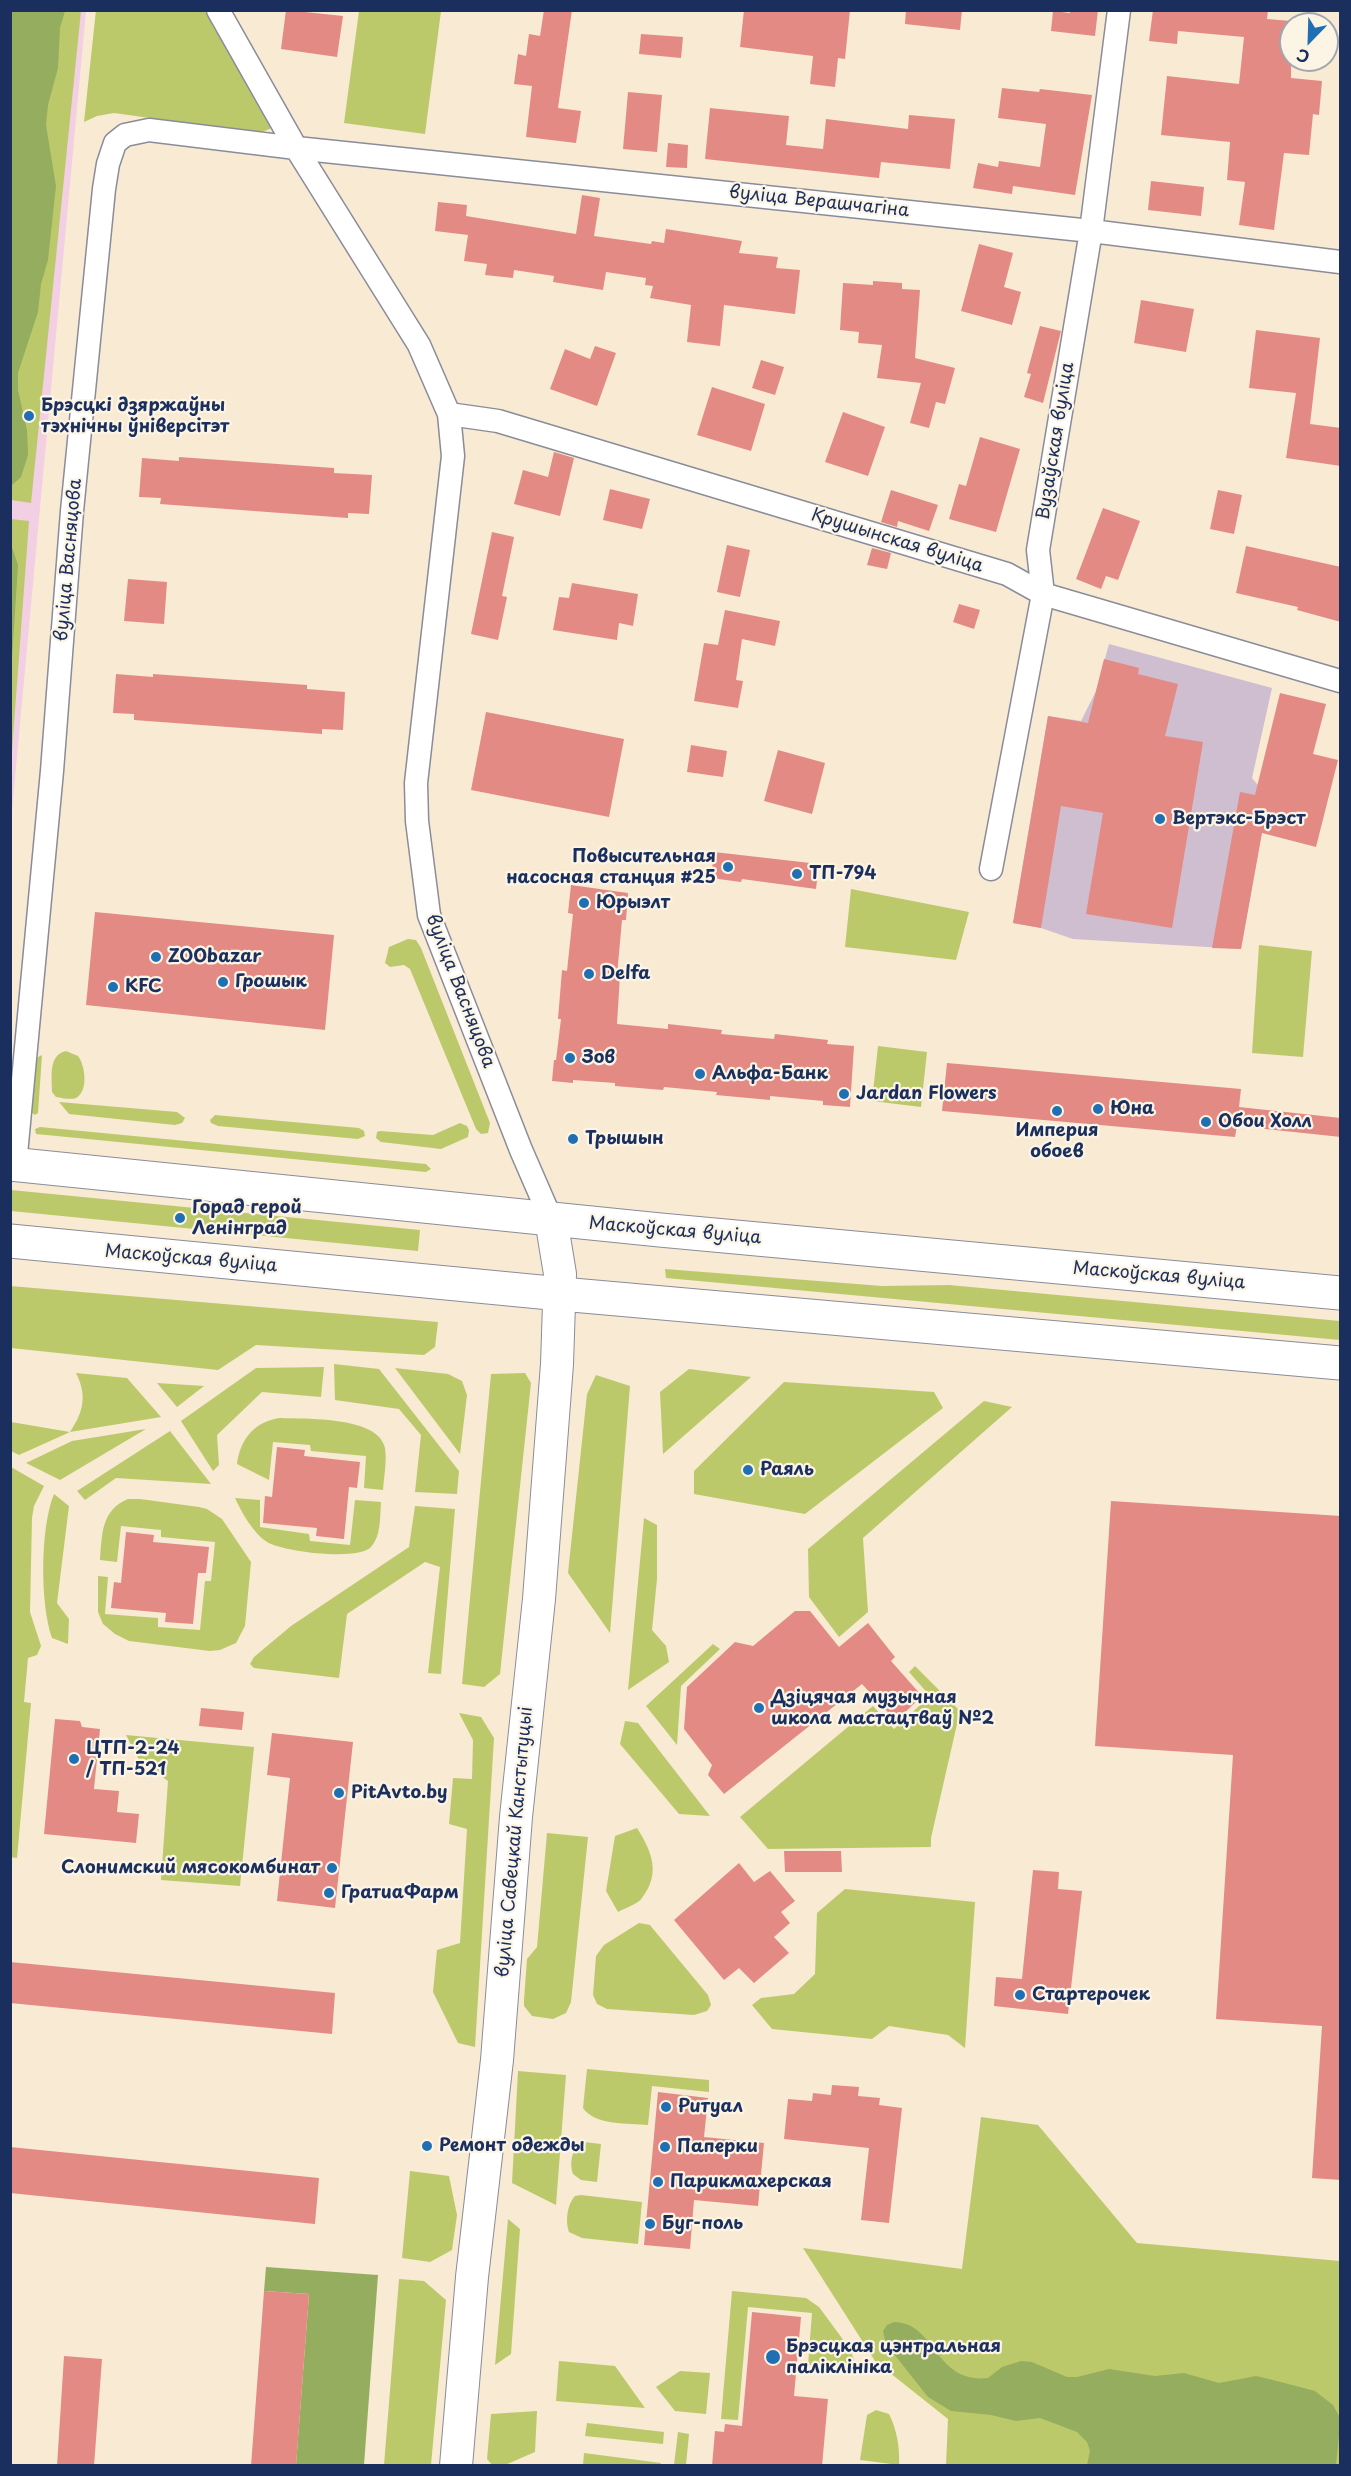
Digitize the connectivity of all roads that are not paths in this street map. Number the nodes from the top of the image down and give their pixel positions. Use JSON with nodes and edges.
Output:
{"nodes":[{"id":1,"x":218,"y":10,"type":"edge"},
{"id":2,"x":1119,"y":10,"type":"edge"},
{"id":3,"x":296,"y":148,"type":"junction"},
{"id":4,"x":1091,"y":231,"type":"junction"},
{"id":5,"x":1341,"y":262,"type":"edge"},
{"id":6,"x":449,"y":414,"type":"junction"},
{"id":7,"x":1044,"y":594,"type":"junction"},
{"id":8,"x":1341,"y":681,"type":"edge"},
{"id":9,"x":991,"y":869,"type":"dead end"},
{"id":10,"x":13,"y":1165,"type":"edge"},
{"id":11,"x":551,"y":1219,"type":"junction"},
{"id":12,"x":10,"y":1241,"type":"edge"},
{"id":13,"x":561,"y":1293,"type":"junction"},
{"id":14,"x":1341,"y":1293,"type":"edge"},
{"id":15,"x":1341,"y":1363,"type":"edge"},
{"id":16,"x":456,"y":2466,"type":"edge"}],
"edges":[{"from":1,"to":3,"type":"street","name":"вуліца Васняцова"},
{"from":2,"to":4,"type":"street","name":"Вузаўская вуліца"},
{"from":3,"to":4,"type":"street","name":"вуліца Верашчагіна"},
{"from":3,"to":6,"type":"street","name":"вуліца Васняцова"},
{"from":3,"to":10,"type":"street","name":"вуліца Васняцова"},
{"from":4,"to":5,"type":"street","name":"вуліца Верашчагіна"},
{"from":4,"to":7,"type":"street","name":"Вузаўская вуліца"},
{"from":6,"to":7,"type":"street","name":"Крушынская вуліца"},
{"from":6,"to":11,"type":"street","name":"вуліца Васняцова"},
{"from":7,"to":8,"type":"street","name":"Крушынская вуліца"},
{"from":7,"to":9,"type":"street","name":"Вузаўская вуліца"},
{"from":10,"to":11,"type":"main road","name":"Маскоўская вуліца"},
{"from":11,"to":13,"type":"main road","name":"вуліца Савецкай Канстытуцыі"},
{"from":11,"to":14,"type":"main road","name":"Маскоўская вуліца"},
{"from":12,"to":13,"type":"main road","name":"Маскоўская вуліца"},
{"from":13,"to":15,"type":"main road","name":"Маскоўская вуліца"},
{"from":13,"to":16,"type":"main road","name":"вуліца Савецкай Канстытуцыі"}]}
